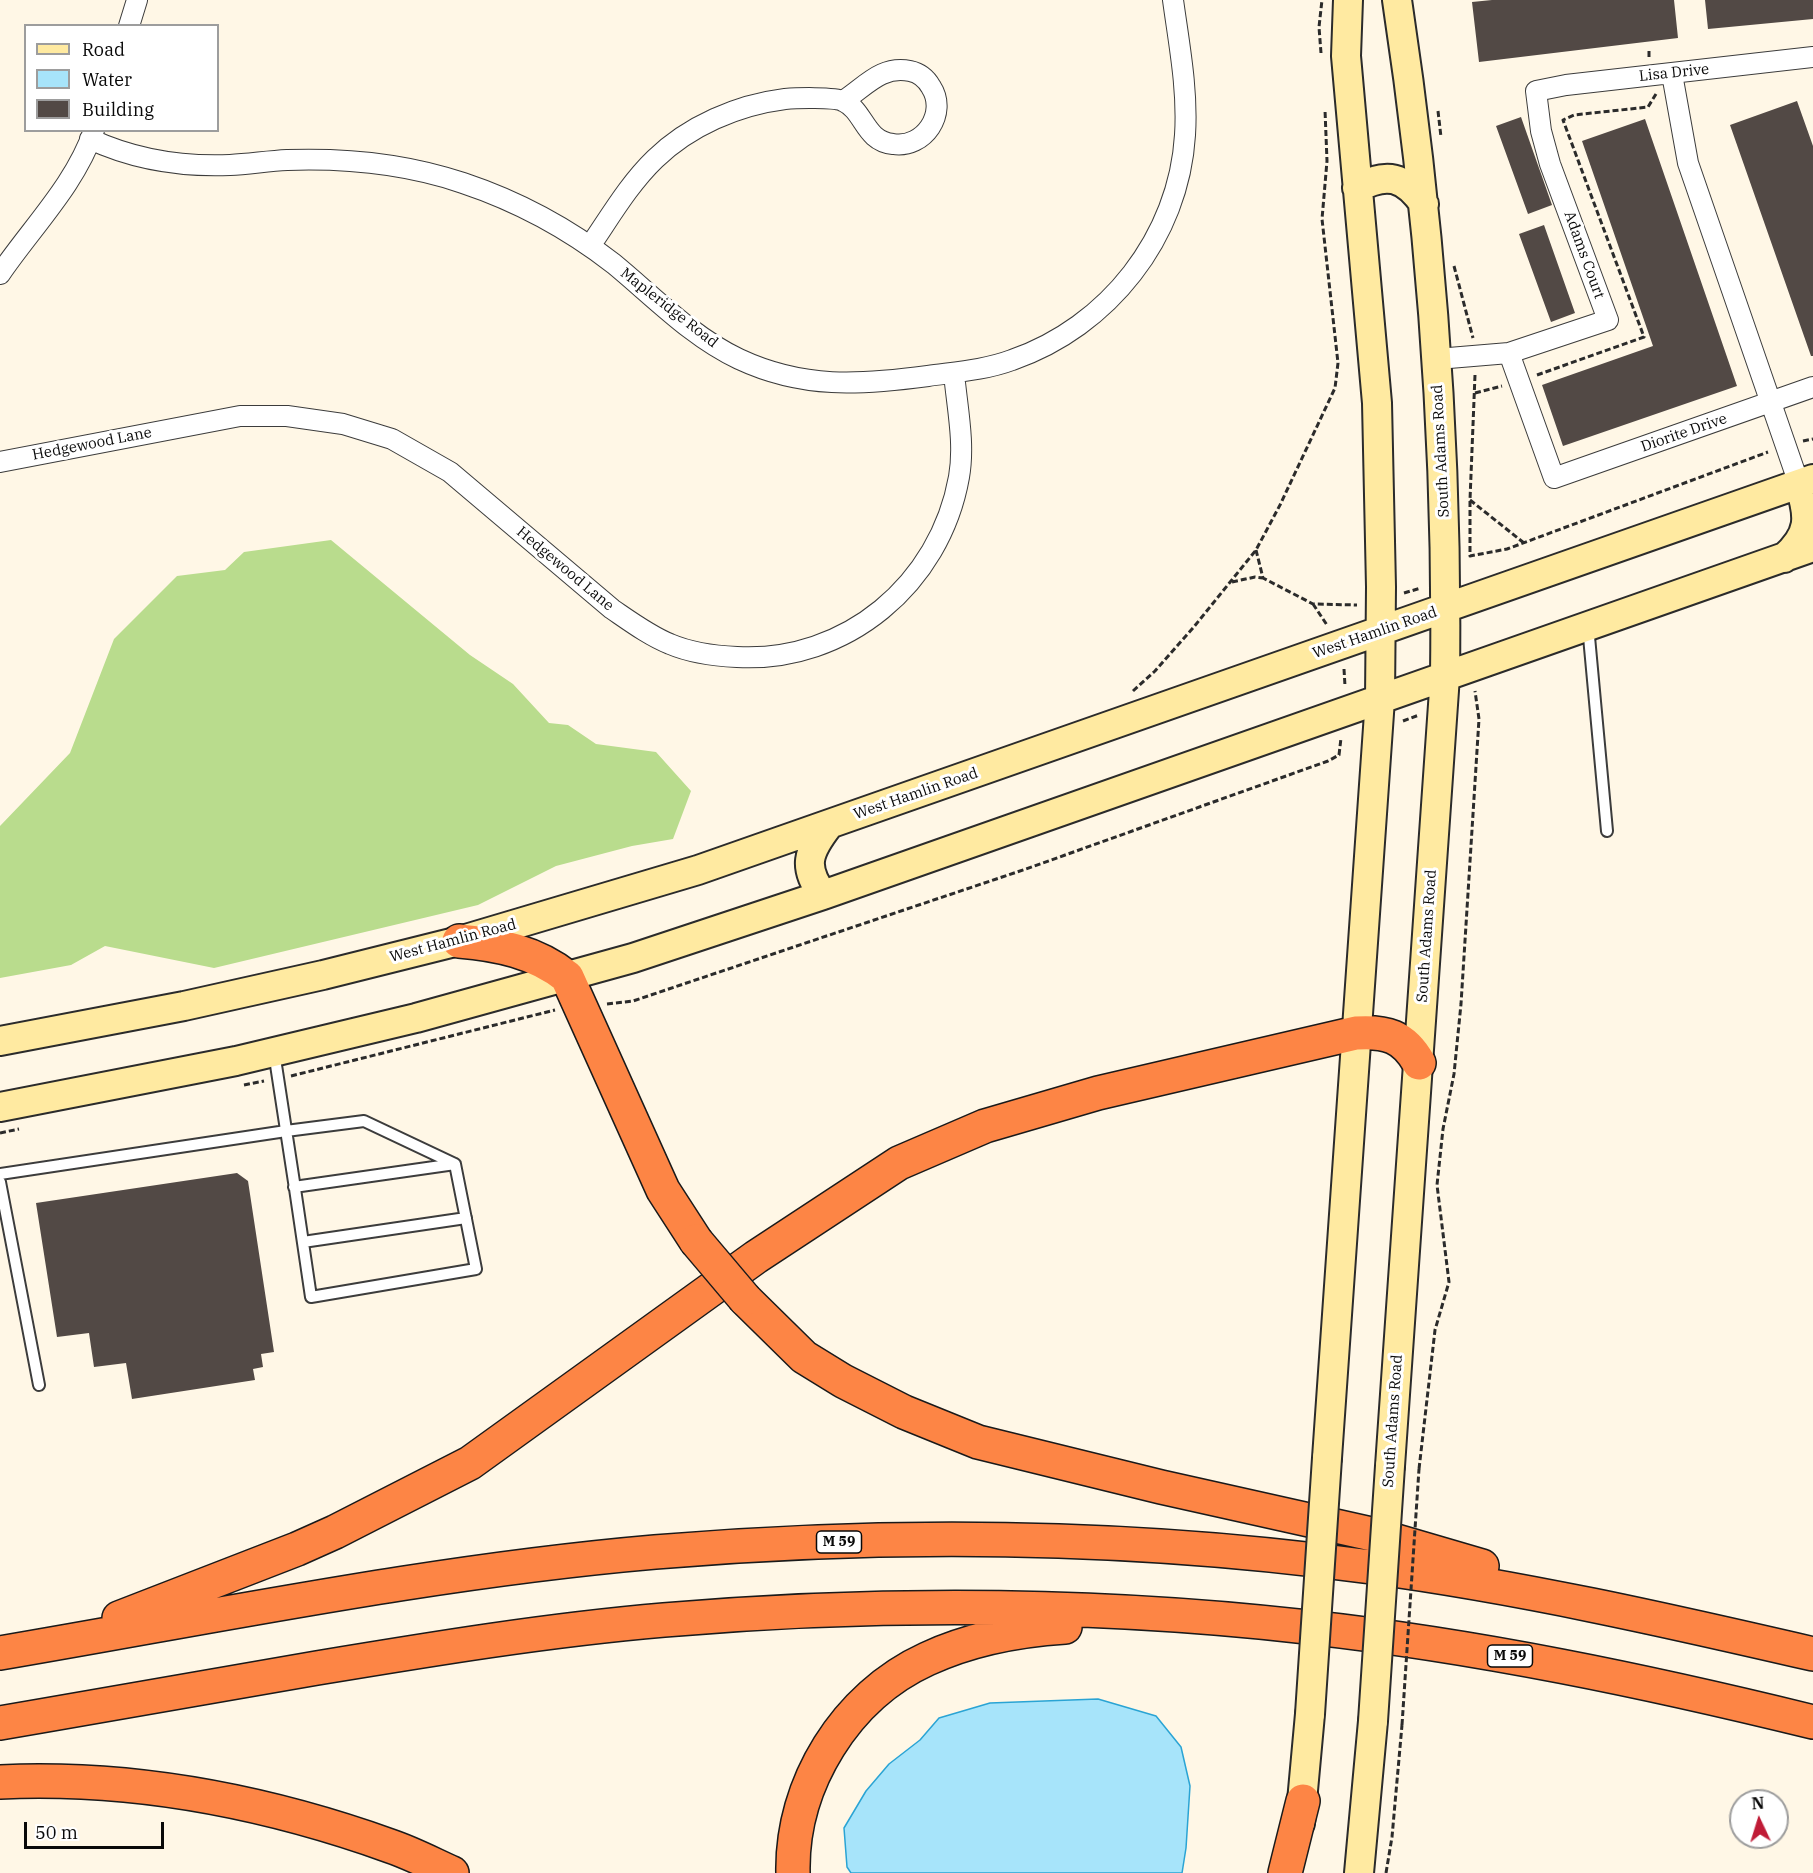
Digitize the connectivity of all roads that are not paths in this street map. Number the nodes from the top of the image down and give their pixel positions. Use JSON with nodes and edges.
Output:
{"nodes":[{"id":1,"x":137,"y":0,"type":"edge"},
{"id":2,"x":1173,"y":0,"type":"edge"},
{"id":3,"x":1348,"y":0,"type":"edge"},
{"id":4,"x":1397,"y":0,"type":"edge"},
{"id":5,"x":130,"y":24,"type":"edge"},
{"id":6,"x":1813,"y":57,"type":"edge"},
{"id":7,"x":1672,"y":74,"type":"junction"},
{"id":8,"x":1536,"y":91,"type":"joint"},
{"id":9,"x":843,"y":101,"type":"junction"},
{"id":10,"x":92,"y":135,"type":"edge"},
{"id":11,"x":1357,"y":188,"type":"junction"},
{"id":12,"x":1424,"y":204,"type":"junction"},
{"id":13,"x":590,"y":246,"type":"junction"},
{"id":14,"x":0,"y":274,"type":"edge"},
{"id":15,"x":1509,"y":353,"type":"junction"},
{"id":16,"x":1437,"y":359,"type":"junction"},
{"id":17,"x":954,"y":373,"type":"junction"},
{"id":18,"x":1813,"y":387,"type":"edge"},
{"id":19,"x":1771,"y":402,"type":"junction"},
{"id":20,"x":0,"y":462,"type":"edge"},
{"id":21,"x":1806,"y":482,"type":"edge"},
{"id":22,"x":1813,"y":547,"type":"edge"},
{"id":23,"x":1784,"y":558,"type":"junction"},
{"id":24,"x":1446,"y":608,"type":"junction"},
{"id":25,"x":1588,"y":626,"type":"junction"},
{"id":26,"x":1382,"y":631,"type":"junction"},
{"id":27,"x":1446,"y":676,"type":"junction"},
{"id":28,"x":1380,"y":699,"type":"junction"},
{"id":29,"x":828,"y":826,"type":"junction"},
{"id":30,"x":1607,"y":831,"type":"dead end"},
{"id":31,"x":823,"y":895,"type":"junction"},
{"id":32,"x":459,"y":941,"type":"junction"},
{"id":33,"x":567,"y":976,"type":"junction"},
{"id":34,"x":1356,"y":1034,"type":"junction"},
{"id":35,"x":0,"y":1041,"type":"edge"},
{"id":36,"x":274,"y":1052,"type":"junction"},
{"id":37,"x":1419,"y":1063,"type":"junction"},
{"id":38,"x":0,"y":1107,"type":"edge"},
{"id":39,"x":286,"y":1131,"type":"junction"},
{"id":40,"x":455,"y":1164,"type":"junction"},
{"id":41,"x":0,"y":1174,"type":"edge"},
{"id":42,"x":0,"y":1182,"type":"edge"},
{"id":43,"x":294,"y":1187,"type":"junction"},
{"id":44,"x":465,"y":1218,"type":"junction"},
{"id":45,"x":303,"y":1242,"type":"junction"},
{"id":46,"x":39,"y":1385,"type":"dead end"},
{"id":47,"x":1632,"y":1612,"type":"junction"},
{"id":48,"x":1203,"y":1617,"type":"junction"},
{"id":49,"x":47,"y":1645,"type":"junction"},
{"id":50,"x":0,"y":1653,"type":"edge"},
{"id":51,"x":1813,"y":1654,"type":"edge"},
{"id":52,"x":1813,"y":1722,"type":"edge"},
{"id":53,"x":0,"y":1723,"type":"edge"},
{"id":54,"x":0,"y":1782,"type":"edge"},
{"id":55,"x":1303,"y":1801,"type":"junction"},
{"id":56,"x":452,"y":1873,"type":"edge"},
{"id":57,"x":793,"y":1873,"type":"edge"},
{"id":58,"x":1286,"y":1873,"type":"edge"},
{"id":59,"x":1294,"y":1873,"type":"edge"},
{"id":60,"x":1359,"y":1873,"type":"edge"}],
"edges":[{"from":1,"to":5,"type":"street"},
{"from":2,"to":17,"type":"street","name":"Mapleridge Road"},
{"from":3,"to":11,"type":"main road"},
{"from":4,"to":12,"type":"main road","name":"South Adams Road"},
{"from":6,"to":7,"type":"street","name":"Lisa Drive"},
{"from":7,"to":8,"type":"street","name":"Lisa Drive"},
{"from":7,"to":19,"type":"street"},
{"from":8,"to":15,"type":"street","name":"Adams Court"},
{"from":9,"to":9,"type":"street"},
{"from":9,"to":13,"type":"street"},
{"from":10,"to":13,"type":"street","name":"Mapleridge Road"},
{"from":10,"to":14,"type":"street"},
{"from":11,"to":12,"type":"main road"},
{"from":11,"to":26,"type":"main road"},
{"from":12,"to":16,"type":"main road","name":"South Adams Road"},
{"from":13,"to":17,"type":"street","name":"Mapleridge Road"},
{"from":15,"to":16,"type":"street","name":"Adams Court"},
{"from":15,"to":19,"type":"street","name":"Diorite Drive"},
{"from":16,"to":24,"type":"main road","name":"South Adams Road"},
{"from":17,"to":20,"type":"street","name":"Hedgewood Lane"},
{"from":18,"to":19,"type":"street","name":"Diorite Drive"},
{"from":19,"to":21,"type":"street"},
{"from":21,"to":23,"type":"main road"},
{"from":21,"to":24,"type":"main road","name":"West Hamlin Road"},
{"from":22,"to":23,"type":"main road"},
{"from":23,"to":25,"type":"main road"},
{"from":24,"to":26,"type":"main road","name":"West Hamlin Road"},
{"from":24,"to":27,"type":"main road","name":"South Adams Road"},
{"from":25,"to":27,"type":"main road"},
{"from":25,"to":30,"type":"lane"},
{"from":26,"to":28,"type":"main road"},
{"from":26,"to":29,"type":"main road","name":"West Hamlin Road"},
{"from":27,"to":28,"type":"main road"},
{"from":27,"to":37,"type":"main road","name":"South Adams Road"},
{"from":28,"to":31,"type":"main road"},
{"from":28,"to":34,"type":"main road"},
{"from":29,"to":31,"type":"main road"},
{"from":29,"to":32,"type":"main road","name":"West Hamlin Road"},
{"from":31,"to":33,"type":"main road"},
{"from":32,"to":33,"type":"highway"},
{"from":32,"to":35,"type":"main road","name":"West Hamlin Road"},
{"from":33,"to":36,"type":"main road"},
{"from":33,"to":47,"type":"highway","bridge":true},
{"from":34,"to":37,"type":"highway"},
{"from":34,"to":49,"type":"highway"},
{"from":34,"to":55,"type":"main road","bridge":true},
{"from":36,"to":38,"type":"main road"},
{"from":36,"to":39,"type":"lane"},
{"from":37,"to":60,"type":"main road","name":"South Adams Road","bridge":true},
{"from":39,"to":40,"type":"lane"},
{"from":39,"to":41,"type":"lane"},
{"from":39,"to":43,"type":"lane"},
{"from":40,"to":43,"type":"lane"},
{"from":40,"to":44,"type":"lane"},
{"from":42,"to":46,"type":"lane"},
{"from":43,"to":45,"type":"lane"},
{"from":44,"to":45,"type":"lane"},
{"from":44,"to":45,"type":"lane"},
{"from":47,"to":49,"type":"highway","number":"M 59"},
{"from":47,"to":51,"type":"highway","number":"M 59"},
{"from":48,"to":52,"type":"highway","number":"M 59"},
{"from":48,"to":53,"type":"highway","number":"M 59"},
{"from":48,"to":57,"type":"highway"},
{"from":49,"to":50,"type":"highway","number":"M 59"},
{"from":54,"to":56,"type":"highway"},
{"from":55,"to":58,"type":"highway"},
{"from":55,"to":59,"type":"main road"}]}
